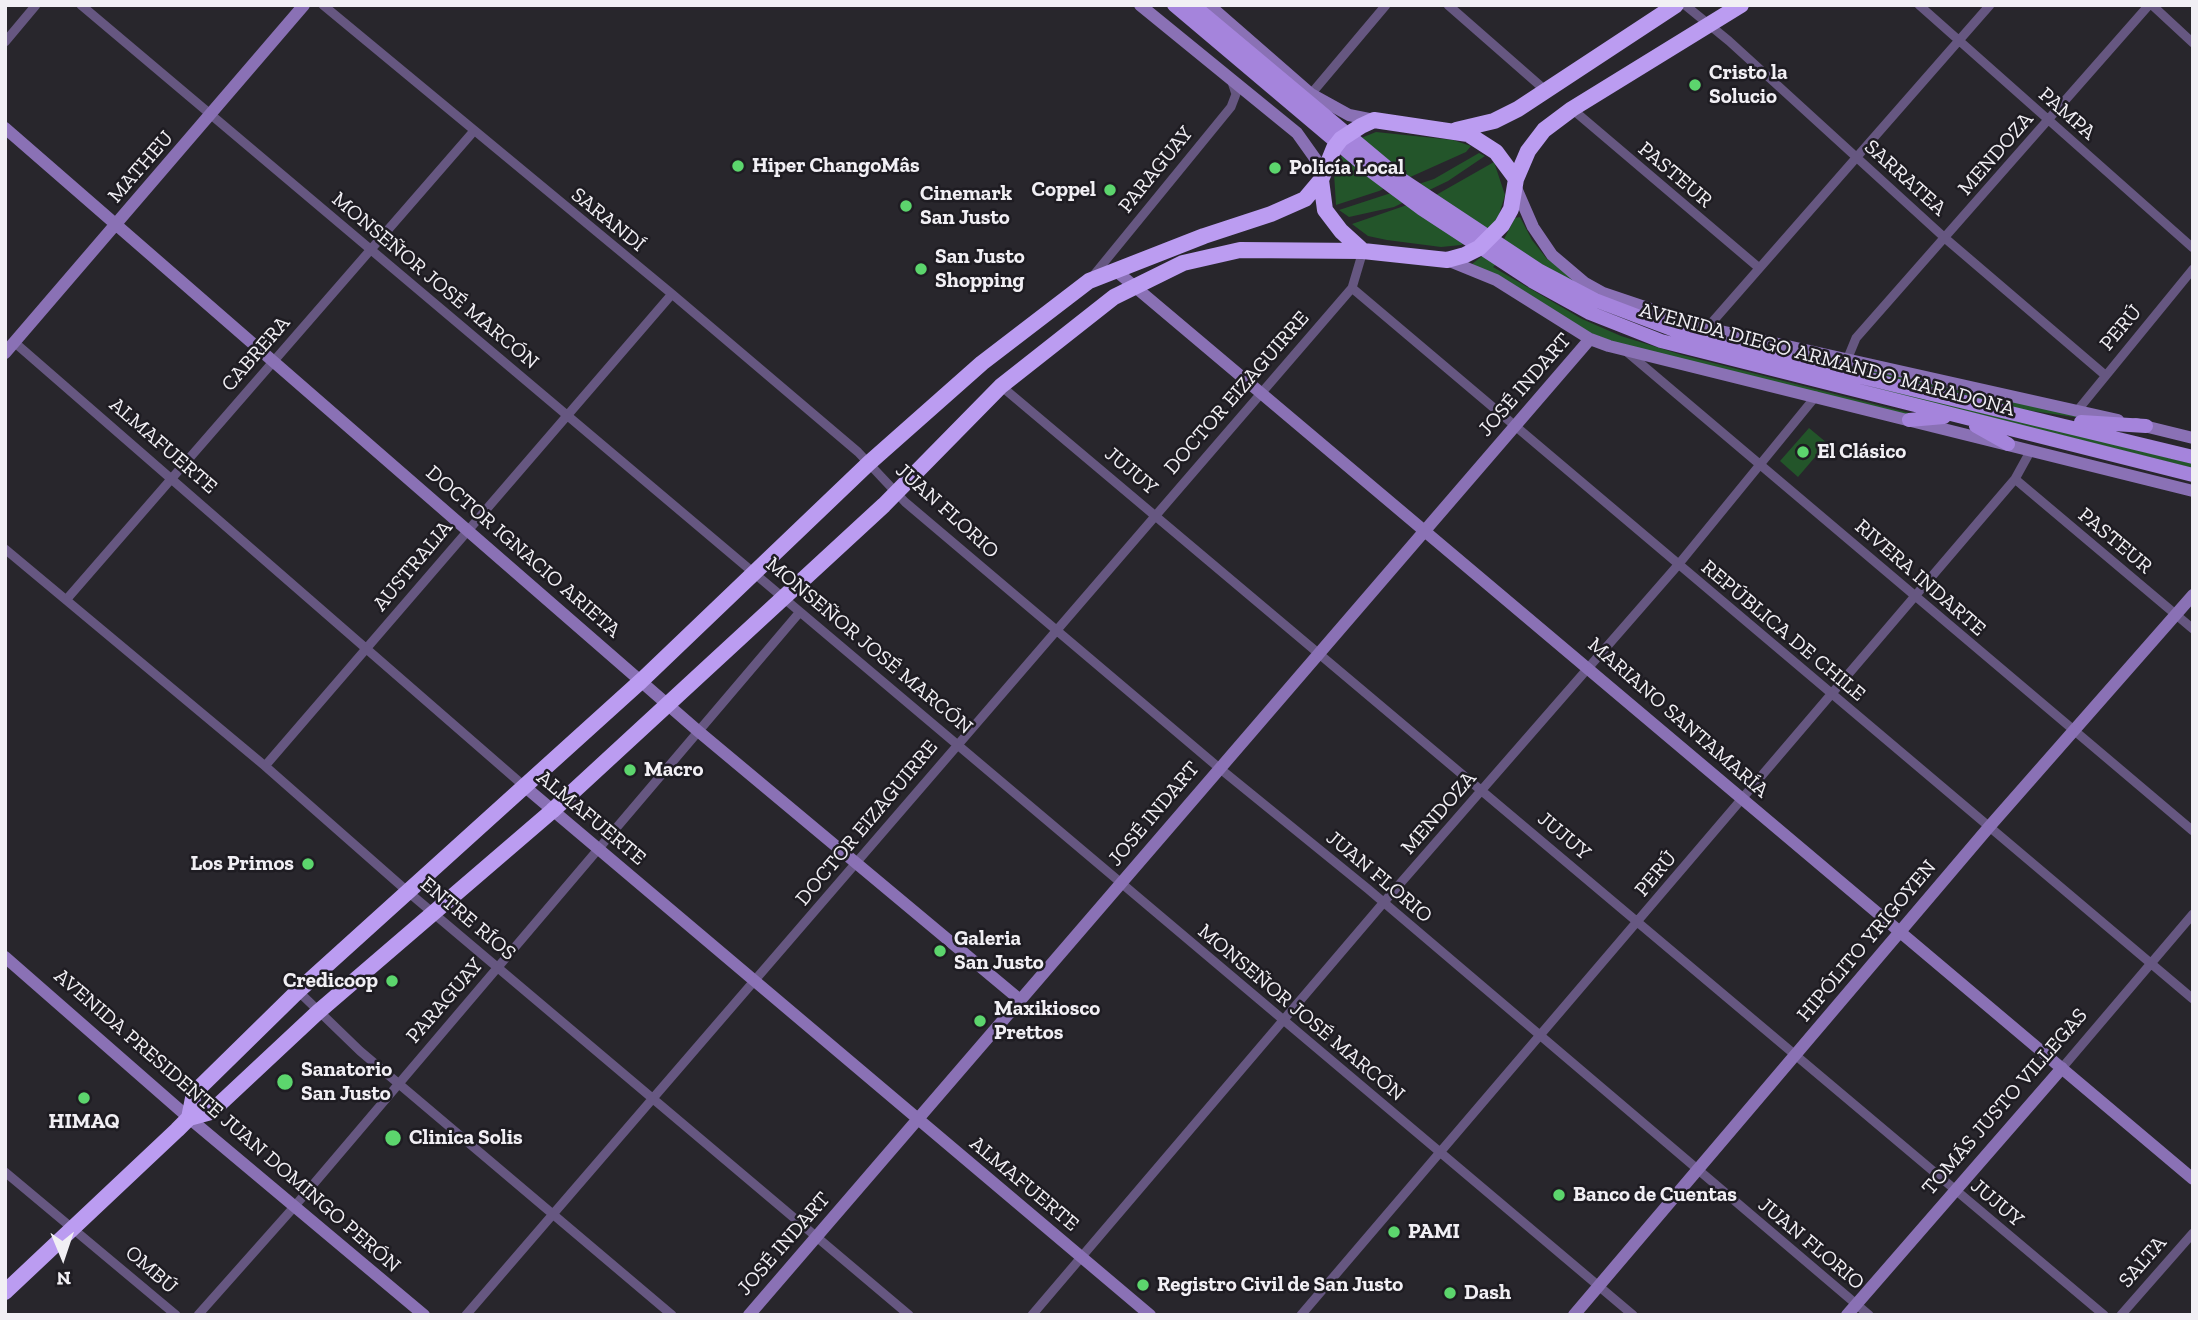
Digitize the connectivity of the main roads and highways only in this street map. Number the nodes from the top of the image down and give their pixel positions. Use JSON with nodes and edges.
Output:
{"nodes":[{"id":1,"x":1174,"y":5,"type":"edge"},
{"id":2,"x":1193,"y":5,"type":"edge"},
{"id":3,"x":1676,"y":5,"type":"edge"},
{"id":4,"x":1741,"y":5,"type":"edge"},
{"id":5,"x":1325,"y":126,"type":"junction"},
{"id":6,"x":1453,"y":131,"type":"junction"},
{"id":7,"x":1322,"y":176,"type":"junction"},
{"id":8,"x":1516,"y":184,"type":"junction"},
{"id":9,"x":1363,"y":251,"type":"junction"},
{"id":10,"x":1500,"y":253,"type":"junction"},
{"id":11,"x":1959,"y":416,"type":"junction"},
{"id":12,"x":1909,"y":420,"type":"road end"},
{"id":13,"x":2043,"y":420,"type":"junction"},
{"id":14,"x":2146,"y":426,"type":"road end"},
{"id":15,"x":2008,"y":444,"type":"road end"},
{"id":16,"x":2193,"y":457,"type":"edge"},
{"id":17,"x":2193,"y":475,"type":"edge"},
{"id":18,"x":188,"y":1118,"type":"junction"},
{"id":19,"x":5,"y":1292,"type":"edge"}],
"edges":[{"from":1,"to":5,"type":"main road","name":"AVENIDA DIEGO ARMANDO MARADONA"},
{"from":2,"to":5,"type":"main road","name":"AVENIDA DIEGO ARMANDO MARADONA"},
{"from":3,"to":6,"type":"highway"},
{"from":4,"to":8,"type":"highway"},
{"from":5,"to":10,"type":"main road","name":"AVENIDA DIEGO ARMANDO MARADONA"},
{"from":6,"to":7,"type":"highway"},
{"from":6,"to":8,"type":"highway"},
{"from":7,"to":9,"type":"highway"},
{"from":7,"to":18,"type":"highway"},
{"from":8,"to":9,"type":"highway"},
{"from":9,"to":18,"type":"highway"},
{"from":10,"to":11,"type":"main road","name":"AVENIDA DIEGO ARMANDO MARADONA"},
{"from":10,"to":13,"type":"main road","name":"AVENIDA DIEGO ARMANDO MARADONA"},
{"from":11,"to":12,"type":"main road"},
{"from":11,"to":15,"type":"main road"},
{"from":11,"to":17,"type":"main road","name":"AVENIDA DIEGO ARMANDO MARADONA"},
{"from":13,"to":14,"type":"main road"},
{"from":13,"to":16,"type":"main road","name":"AVENIDA DIEGO ARMANDO MARADONA"},
{"from":18,"to":19,"type":"highway"}]}
